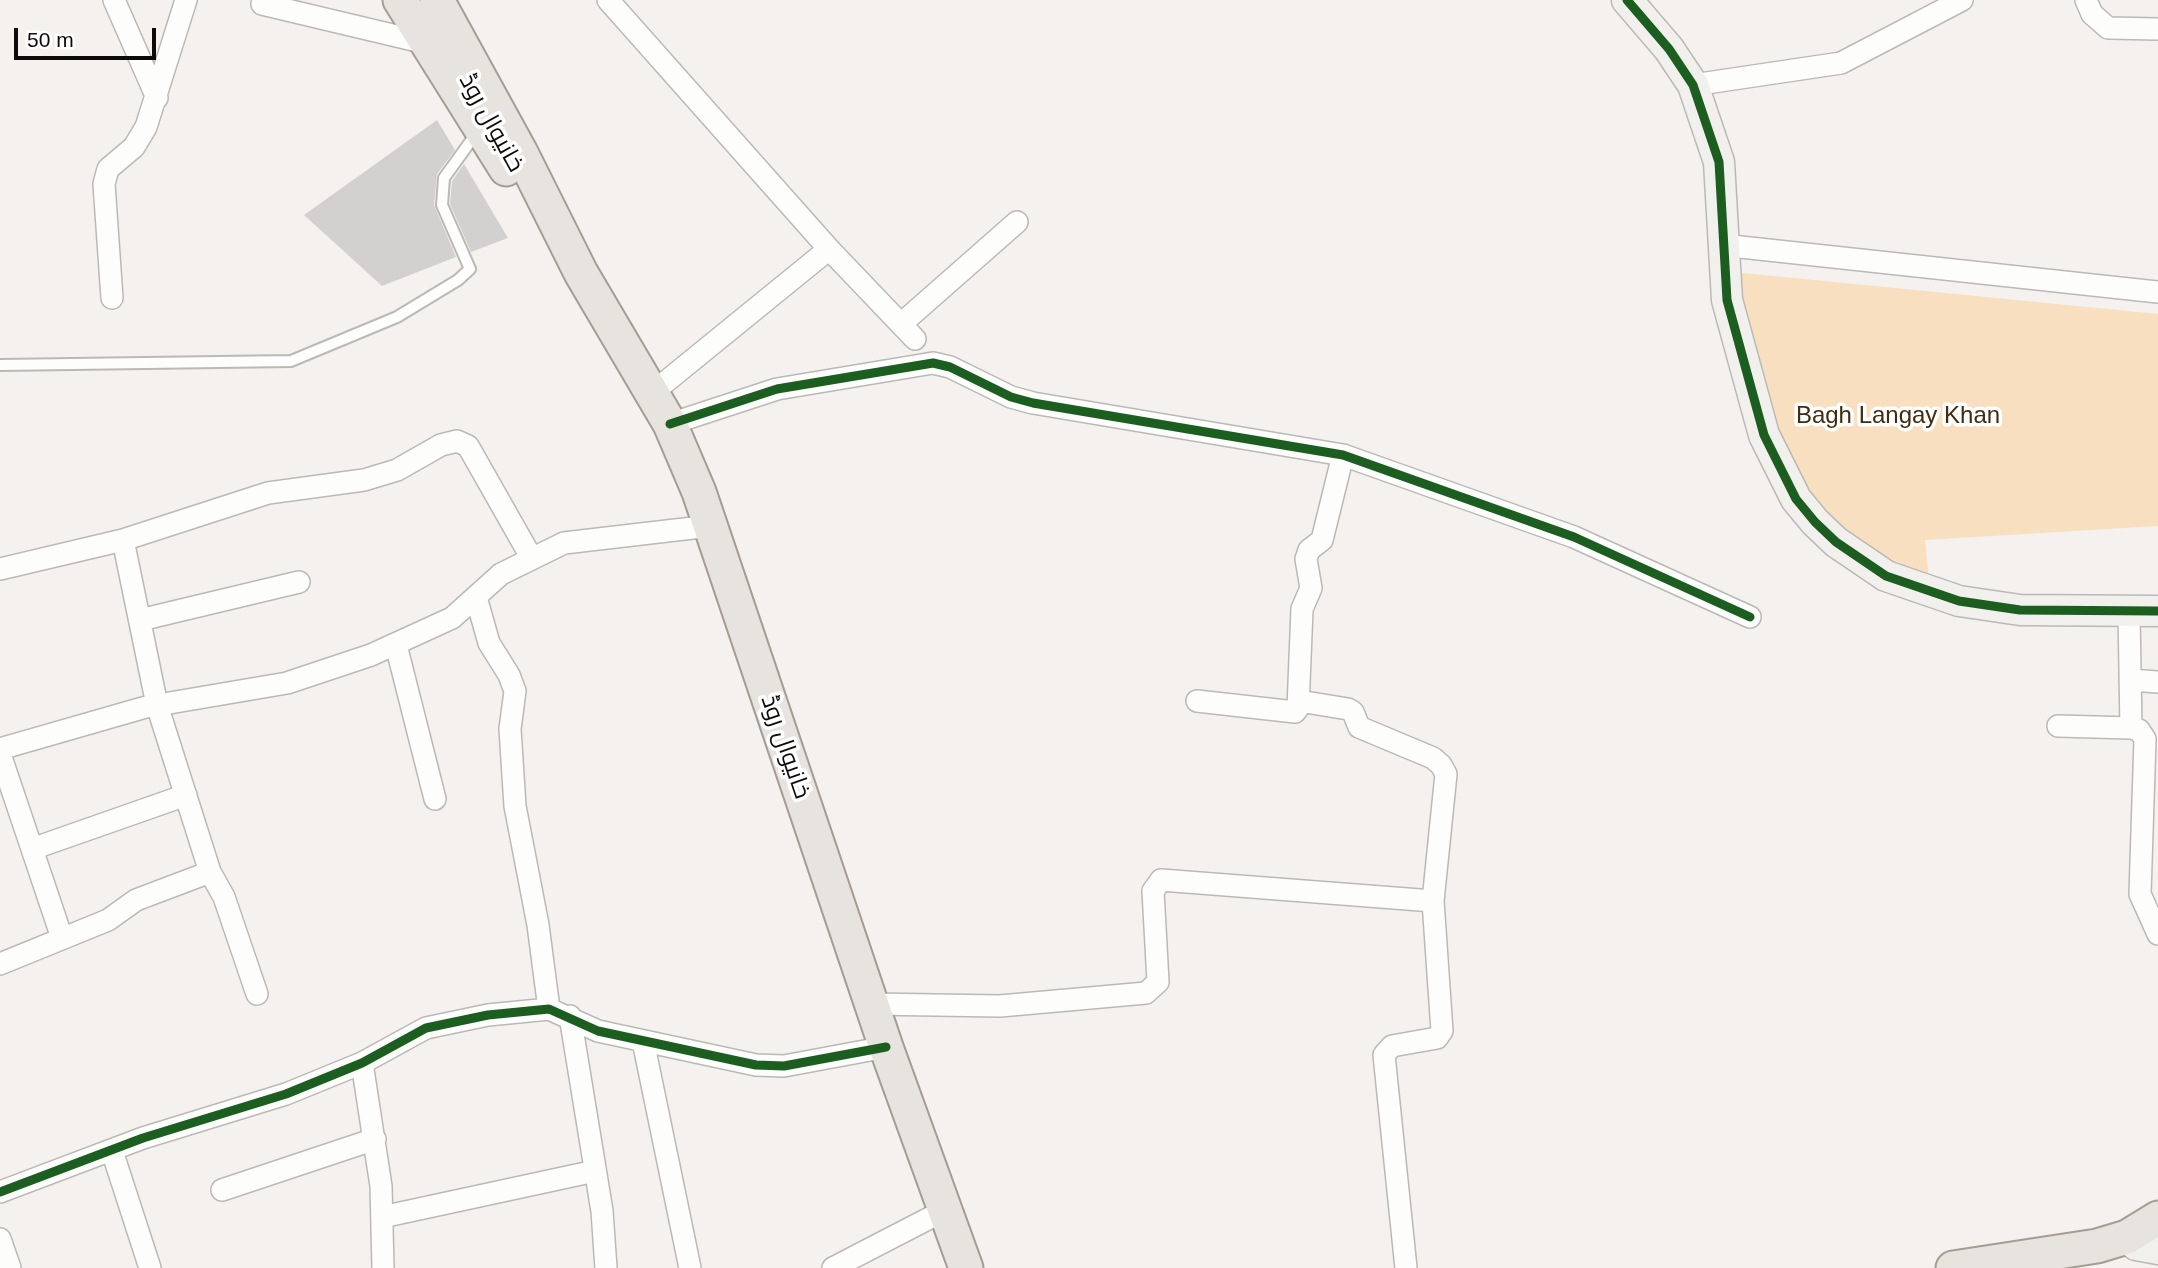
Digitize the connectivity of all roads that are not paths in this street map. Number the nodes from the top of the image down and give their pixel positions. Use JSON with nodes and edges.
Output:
{"nodes":[{"id":1,"x":114,"y":0,"type":"edge"},
{"id":2,"x":186,"y":0,"type":"edge"},
{"id":3,"x":400,"y":0,"type":"edge"},
{"id":4,"x":422,"y":0,"type":"edge"},
{"id":5,"x":436,"y":0,"type":"edge"},
{"id":6,"x":450,"y":0,"type":"edge"},
{"id":7,"x":608,"y":0,"type":"edge"},
{"id":8,"x":1627,"y":0,"type":"edge"},
{"id":9,"x":1962,"y":0,"type":"edge"},
{"id":10,"x":2086,"y":0,"type":"edge"},
{"id":11,"x":262,"y":4,"type":"dead end"},
{"id":12,"x":2158,"y":29,"type":"edge"},
{"id":13,"x":426,"y":43,"type":"junction"},
{"id":14,"x":462,"y":58,"type":"junction"},
{"id":15,"x":1693,"y":85,"type":"junction"},
{"id":16,"x":157,"y":98,"type":"junction"},
{"id":17,"x":481,"y":128,"type":"junction"},
{"id":18,"x":1017,"y":222,"type":"dead end"},
{"id":19,"x":566,"y":243,"type":"junction"},
{"id":20,"x":1722,"y":245,"type":"junction"},
{"id":21,"x":829,"y":249,"type":"junction"},
{"id":22,"x":581,"y":273,"type":"junction"},
{"id":23,"x":2158,"y":292,"type":"edge"},
{"id":24,"x":112,"y":298,"type":"dead end"},
{"id":25,"x":0,"y":365,"type":"edge"},
{"id":26,"x":652,"y":393,"type":"junction"},
{"id":27,"x":670,"y":424,"type":"junction"},
{"id":28,"x":1343,"y":455,"type":"junction"},
{"id":29,"x":710,"y":526,"type":"junction"},
{"id":30,"x":123,"y":540,"type":"junction"},
{"id":31,"x":531,"y":557,"type":"junction"},
{"id":32,"x":0,"y":569,"type":"edge"},
{"id":33,"x":299,"y":582,"type":"dead end"},
{"id":34,"x":477,"y":597,"type":"junction"},
{"id":35,"x":2143,"y":611,"type":"edge"},
{"id":36,"x":1750,"y":617,"type":"dead end"},
{"id":37,"x":140,"y":620,"type":"junction"},
{"id":38,"x":396,"y":645,"type":"junction"},
{"id":39,"x":2130,"y":680,"type":"junction"},
{"id":40,"x":2158,"y":682,"type":"edge"},
{"id":41,"x":1197,"y":701,"type":"dead end"},
{"id":42,"x":1299,"y":701,"type":"junction"},
{"id":43,"x":158,"y":705,"type":"junction"},
{"id":44,"x":2058,"y":726,"type":"dead end"},
{"id":45,"x":2130,"y":728,"type":"junction"},
{"id":46,"x":0,"y":751,"type":"edge"},
{"id":47,"x":186,"y":796,"type":"junction"},
{"id":48,"x":435,"y":799,"type":"dead end"},
{"id":49,"x":32,"y":849,"type":"junction"},
{"id":50,"x":210,"y":872,"type":"junction"},
{"id":51,"x":1433,"y":901,"type":"junction"},
{"id":52,"x":2158,"y":934,"type":"edge"},
{"id":53,"x":62,"y":938,"type":"junction"},
{"id":54,"x":0,"y":964,"type":"edge"},
{"id":55,"x":257,"y":994,"type":"dead end"},
{"id":56,"x":871,"y":1004,"type":"junction"},
{"id":57,"x":549,"y":1009,"type":"junction"},
{"id":58,"x":570,"y":1016,"type":"junction"},
{"id":59,"x":643,"y":1041,"type":"junction"},
{"id":60,"x":886,"y":1047,"type":"junction"},
{"id":61,"x":362,"y":1063,"type":"junction"},
{"id":62,"x":375,"y":1139,"type":"junction"},
{"id":63,"x":112,"y":1151,"type":"junction"},
{"id":64,"x":595,"y":1171,"type":"junction"},
{"id":65,"x":222,"y":1191,"type":"dead end"},
{"id":66,"x":0,"y":1192,"type":"edge"},
{"id":67,"x":947,"y":1209,"type":"junction"},
{"id":68,"x":382,"y":1217,"type":"junction"},
{"id":69,"x":2158,"y":1218,"type":"edge"},
{"id":70,"x":2127,"y":1237,"type":"junction"},
{"id":71,"x":0,"y":1239,"type":"edge"},
{"id":72,"x":2158,"y":1249,"type":"edge"},
{"id":73,"x":10,"y":1268,"type":"edge"},
{"id":74,"x":150,"y":1268,"type":"edge"},
{"id":75,"x":383,"y":1268,"type":"edge"},
{"id":76,"x":606,"y":1268,"type":"edge"},
{"id":77,"x":690,"y":1268,"type":"edge"},
{"id":78,"x":833,"y":1268,"type":"edge"},
{"id":79,"x":966,"y":1268,"type":"edge"},
{"id":80,"x":1406,"y":1268,"type":"edge"},
{"id":81,"x":1953,"y":1268,"type":"edge"}],
"edges":[{"from":1,"to":16,"type":"street"},
{"from":2,"to":16,"type":"street"},
{"from":3,"to":13,"type":"main road"},
{"from":4,"to":14,"type":"main road","name":"خانیوال روڈ"},
{"from":5,"to":14,"type":"main road","name":"خانیوال روڈ"},
{"from":6,"to":19,"type":"main road"},
{"from":7,"to":21,"type":"street"},
{"from":8,"to":15,"type":"street"},
{"from":9,"to":15,"type":"street"},
{"from":10,"to":12,"type":"street"},
{"from":11,"to":13,"type":"street"},
{"from":13,"to":17,"type":"main road"},
{"from":14,"to":19,"type":"main road","name":"خانیوال روڈ"},
{"from":15,"to":20,"type":"street"},
{"from":16,"to":24,"type":"street"},
{"from":17,"to":22,"type":"main road"},
{"from":17,"to":25,"type":"lane"},
{"from":18,"to":21,"type":"street"},
{"from":19,"to":22,"type":"main road","name":"خانیوال روڈ"},
{"from":20,"to":23,"type":"street"},
{"from":20,"to":35,"type":"street"},
{"from":21,"to":26,"type":"street"},
{"from":22,"to":26,"type":"main road","name":"خانیوال روڈ"},
{"from":26,"to":27,"type":"main road","name":"خانیوال روڈ"},
{"from":27,"to":28,"type":"street"},
{"from":27,"to":29,"type":"main road","name":"خانیوال روڈ"},
{"from":28,"to":36,"type":"street"},
{"from":28,"to":42,"type":"street"},
{"from":29,"to":31,"type":"street"},
{"from":29,"to":56,"type":"main road","name":"خانیوال روڈ"},
{"from":30,"to":31,"type":"street"},
{"from":30,"to":32,"type":"street"},
{"from":30,"to":37,"type":"street"},
{"from":31,"to":34,"type":"street"},
{"from":33,"to":37,"type":"street"},
{"from":34,"to":38,"type":"street"},
{"from":34,"to":57,"type":"street"},
{"from":35,"to":39,"type":"street"},
{"from":37,"to":43,"type":"street"},
{"from":38,"to":43,"type":"street"},
{"from":38,"to":48,"type":"street"},
{"from":39,"to":40,"type":"street"},
{"from":39,"to":45,"type":"street"},
{"from":41,"to":42,"type":"street"},
{"from":42,"to":51,"type":"street"},
{"from":43,"to":46,"type":"street"},
{"from":43,"to":47,"type":"street"},
{"from":44,"to":45,"type":"street"},
{"from":45,"to":52,"type":"street"},
{"from":46,"to":49,"type":"street"},
{"from":47,"to":49,"type":"street"},
{"from":47,"to":50,"type":"street"},
{"from":49,"to":53,"type":"street"},
{"from":50,"to":53,"type":"street"},
{"from":50,"to":55,"type":"street"},
{"from":51,"to":56,"type":"street"},
{"from":51,"to":80,"type":"street"},
{"from":53,"to":54,"type":"street"},
{"from":56,"to":60,"type":"main road","name":"خانیوال روڈ"},
{"from":57,"to":58,"type":"street"},
{"from":57,"to":61,"type":"street"},
{"from":58,"to":59,"type":"street"},
{"from":58,"to":64,"type":"street"},
{"from":59,"to":60,"type":"street"},
{"from":59,"to":77,"type":"street"},
{"from":60,"to":67,"type":"main road","name":"خانیوال روڈ"},
{"from":61,"to":62,"type":"street"},
{"from":61,"to":63,"type":"street"},
{"from":62,"to":65,"type":"street"},
{"from":62,"to":68,"type":"street"},
{"from":63,"to":66,"type":"street"},
{"from":63,"to":74,"type":"street"},
{"from":64,"to":68,"type":"street"},
{"from":64,"to":76,"type":"street"},
{"from":67,"to":78,"type":"street"},
{"from":67,"to":79,"type":"main road","name":"خانیوال روڈ"},
{"from":68,"to":75,"type":"street"},
{"from":69,"to":70,"type":"main road"},
{"from":70,"to":72,"type":"street"},
{"from":70,"to":81,"type":"main road"},
{"from":71,"to":73,"type":"street"}]}
